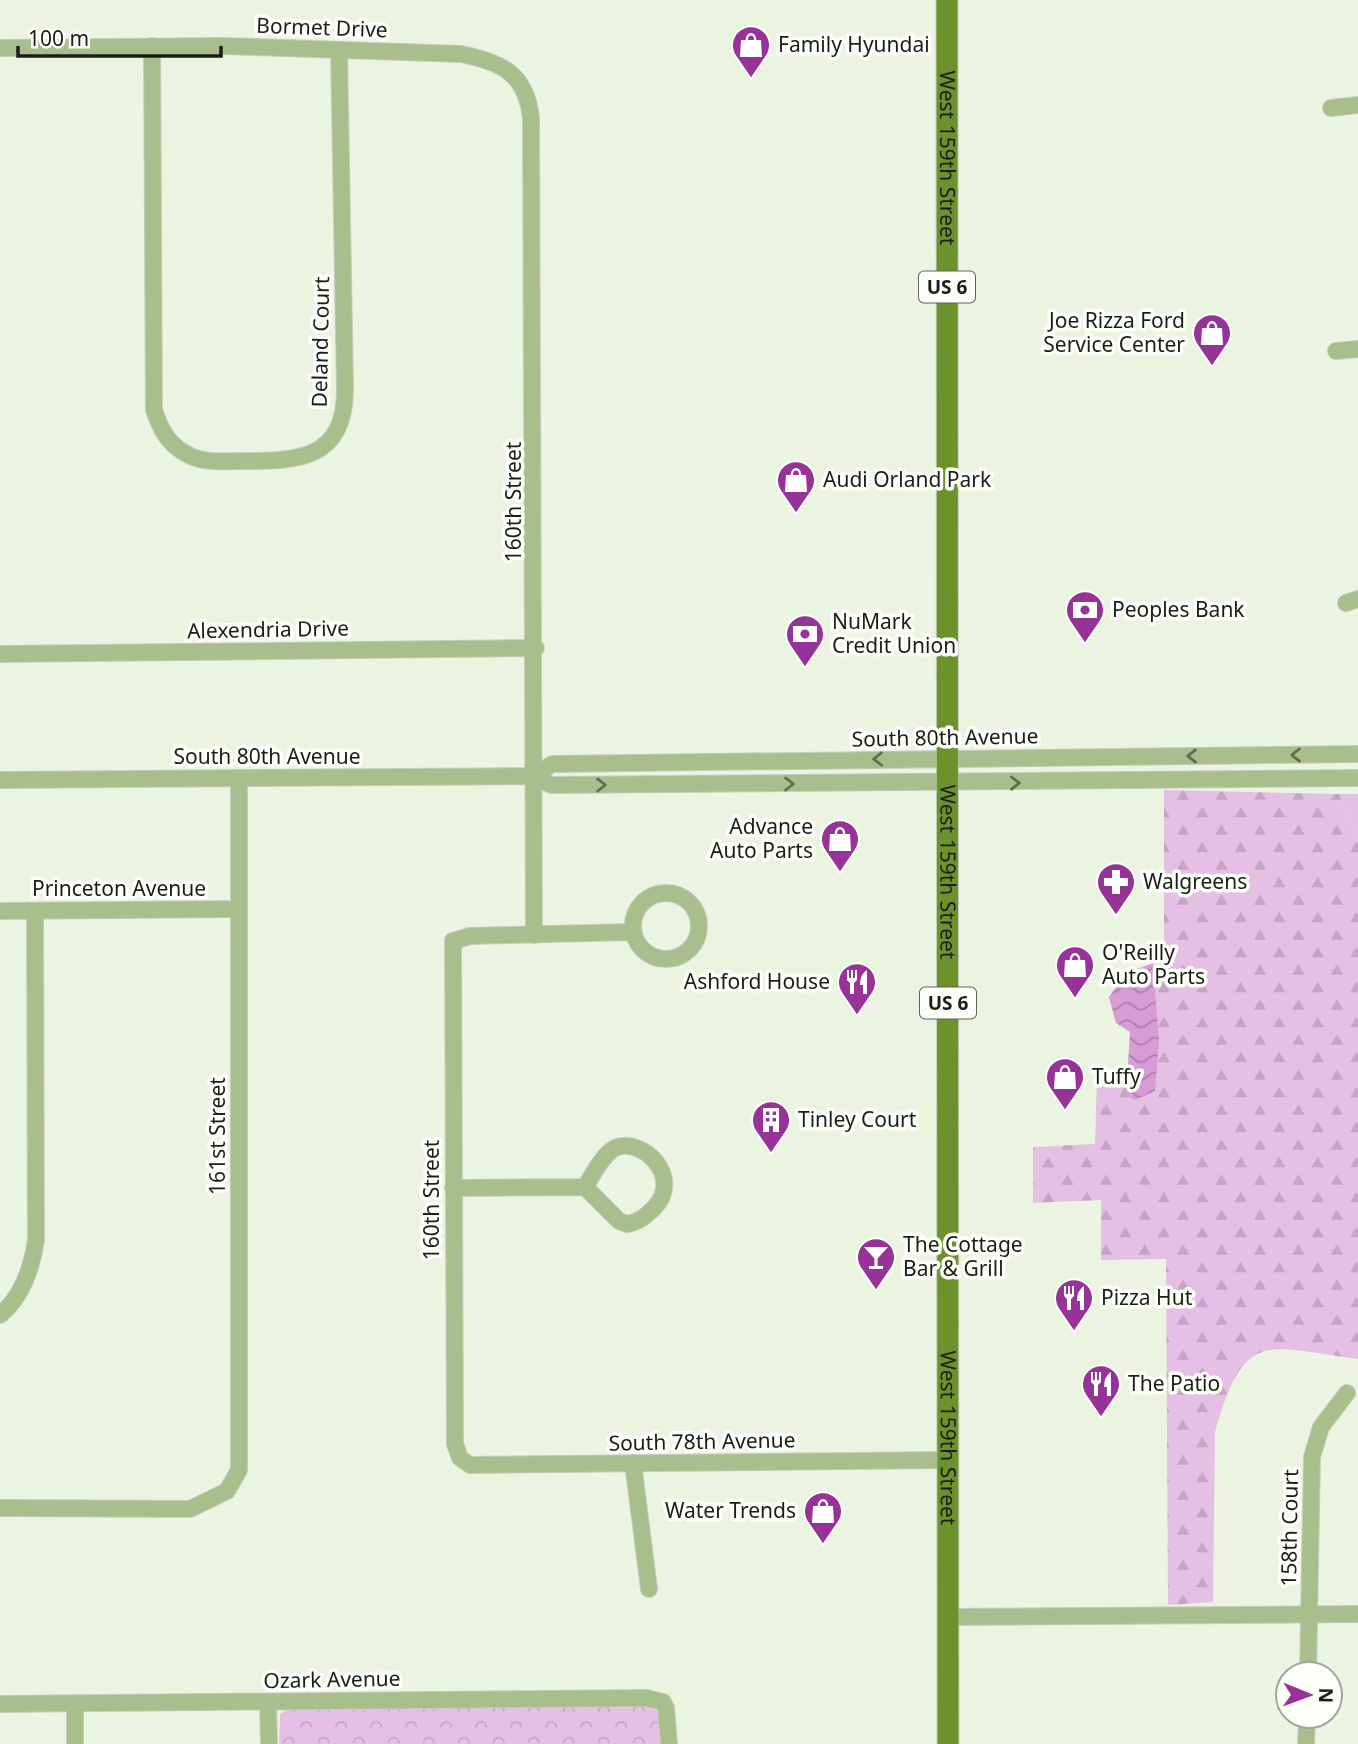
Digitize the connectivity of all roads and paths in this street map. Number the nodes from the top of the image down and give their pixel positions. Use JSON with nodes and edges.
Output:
{"nodes":[{"id":1,"x":947,"y":0,"type":"edge"},
{"id":2,"x":152,"y":46,"type":"junction"},
{"id":3,"x":0,"y":48,"type":"edge"},
{"id":4,"x":339,"y":50,"type":"junction"},
{"id":5,"x":512,"y":74,"type":"joint"},
{"id":6,"x":1358,"y":105,"type":"edge"},
{"id":7,"x":1331,"y":108,"type":"dead end"},
{"id":8,"x":1358,"y":349,"type":"edge"},
{"id":9,"x":1336,"y":351,"type":"dead end"},
{"id":10,"x":536,"y":648,"type":"junction"},
{"id":11,"x":0,"y":654,"type":"edge"},
{"id":12,"x":1358,"y":754,"type":"edge"},
{"id":13,"x":946,"y":759,"type":"junction"},
{"id":14,"x":535,"y":776,"type":"junction"},
{"id":15,"x":239,"y":778,"type":"junction"},
{"id":16,"x":1358,"y":778,"type":"edge"},
{"id":17,"x":0,"y":780,"type":"edge"},
{"id":18,"x":946,"y":784,"type":"junction"},
{"id":19,"x":239,"y":909,"type":"junction"},
{"id":20,"x":0,"y":911,"type":"edge"},
{"id":21,"x":35,"y":911,"type":"junction"},
{"id":22,"x":634,"y":932,"type":"junction"},
{"id":23,"x":534,"y":935,"type":"junction"},
{"id":24,"x":585,"y":1187,"type":"junction"},
{"id":25,"x":453,"y":1188,"type":"junction"},
{"id":26,"x":0,"y":1315,"type":"edge"},
{"id":27,"x":1347,"y":1393,"type":"dead end"},
{"id":28,"x":460,"y":1458,"type":"joint"},
{"id":29,"x":947,"y":1460,"type":"junction"},
{"id":30,"x":634,"y":1463,"type":"junction"},
{"id":31,"x":0,"y":1508,"type":"edge"},
{"id":32,"x":649,"y":1589,"type":"dead end"},
{"id":33,"x":1310,"y":1614,"type":"junction"},
{"id":34,"x":1358,"y":1614,"type":"edge"},
{"id":35,"x":948,"y":1617,"type":"junction"},
{"id":36,"x":1308,"y":1660,"type":"edge"},
{"id":37,"x":268,"y":1702,"type":"junction"},
{"id":38,"x":0,"y":1704,"type":"edge"},
{"id":39,"x":75,"y":1704,"type":"junction"},
{"id":40,"x":75,"y":1744,"type":"edge"},
{"id":41,"x":269,"y":1744,"type":"edge"},
{"id":42,"x":669,"y":1744,"type":"edge"},
{"id":43,"x":948,"y":1744,"type":"edge"}],
"edges":[{"from":1,"to":13,"type":"main road","name":"West 159th Street","number":"US 6"},
{"from":2,"to":3,"type":"street","name":"Bormet Drive"},
{"from":2,"to":4,"type":"street","name":"Bormet Drive"},
{"from":2,"to":4,"type":"street","name":"Deland Court"},
{"from":4,"to":5,"type":"street","name":"Bormet Drive"},
{"from":5,"to":10,"type":"street","name":"160th Street"},
{"from":6,"to":7,"type":"street"},
{"from":8,"to":9,"type":"street"},
{"from":10,"to":11,"type":"street","name":"Alexendria Drive"},
{"from":10,"to":14,"type":"street","name":"160th Street"},
{"from":12,"to":13,"type":"street","name":"South 80th Avenue","one_way":true},
{"from":13,"to":14,"type":"street","name":"South 80th Avenue","one_way":true},
{"from":13,"to":18,"type":"main road","name":"West 159th Street","number":"US 6"},
{"from":14,"to":15,"type":"street","name":"South 80th Avenue"},
{"from":14,"to":18,"type":"street","name":"South 80th Avenue","one_way":true},
{"from":14,"to":23,"type":"street","name":"160th Street"},
{"from":15,"to":17,"type":"street","name":"South 80th Avenue"},
{"from":15,"to":19,"type":"street","name":"161st Street"},
{"from":18,"to":16,"type":"street","name":"South 80th Avenue","one_way":true},
{"from":18,"to":29,"type":"main road","name":"West 159th Street","number":"US 6"},
{"from":19,"to":21,"type":"street","name":"Princeton Avenue"},
{"from":19,"to":31,"type":"street","name":"161st Street"},
{"from":20,"to":21,"type":"street","name":"Princeton Avenue"},
{"from":21,"to":26,"type":"street"},
{"from":22,"to":22,"type":"street"},
{"from":22,"to":23,"type":"street"},
{"from":23,"to":25,"type":"street","name":"160th Street"},
{"from":24,"to":24,"type":"street"},
{"from":24,"to":25,"type":"street"},
{"from":25,"to":28,"type":"street","name":"160th Street"},
{"from":27,"to":33,"type":"street","name":"158th Court"},
{"from":28,"to":30,"type":"street","name":"South 78th Avenue"},
{"from":29,"to":30,"type":"street","name":"South 78th Avenue"},
{"from":29,"to":35,"type":"main road","name":"West 159th Street","number":"US 6"},
{"from":30,"to":32,"type":"street"},
{"from":33,"to":34,"type":"street"},
{"from":33,"to":35,"type":"street"},
{"from":33,"to":36,"type":"street","name":"158th Court"},
{"from":35,"to":43,"type":"main road","name":"West 159th Street","number":"US 6"},
{"from":37,"to":39,"type":"street","name":"Ozark Avenue"},
{"from":37,"to":41,"type":"street"},
{"from":37,"to":42,"type":"street","name":"Ozark Avenue"},
{"from":38,"to":39,"type":"street","name":"Ozark Avenue"},
{"from":39,"to":40,"type":"street"}]}
